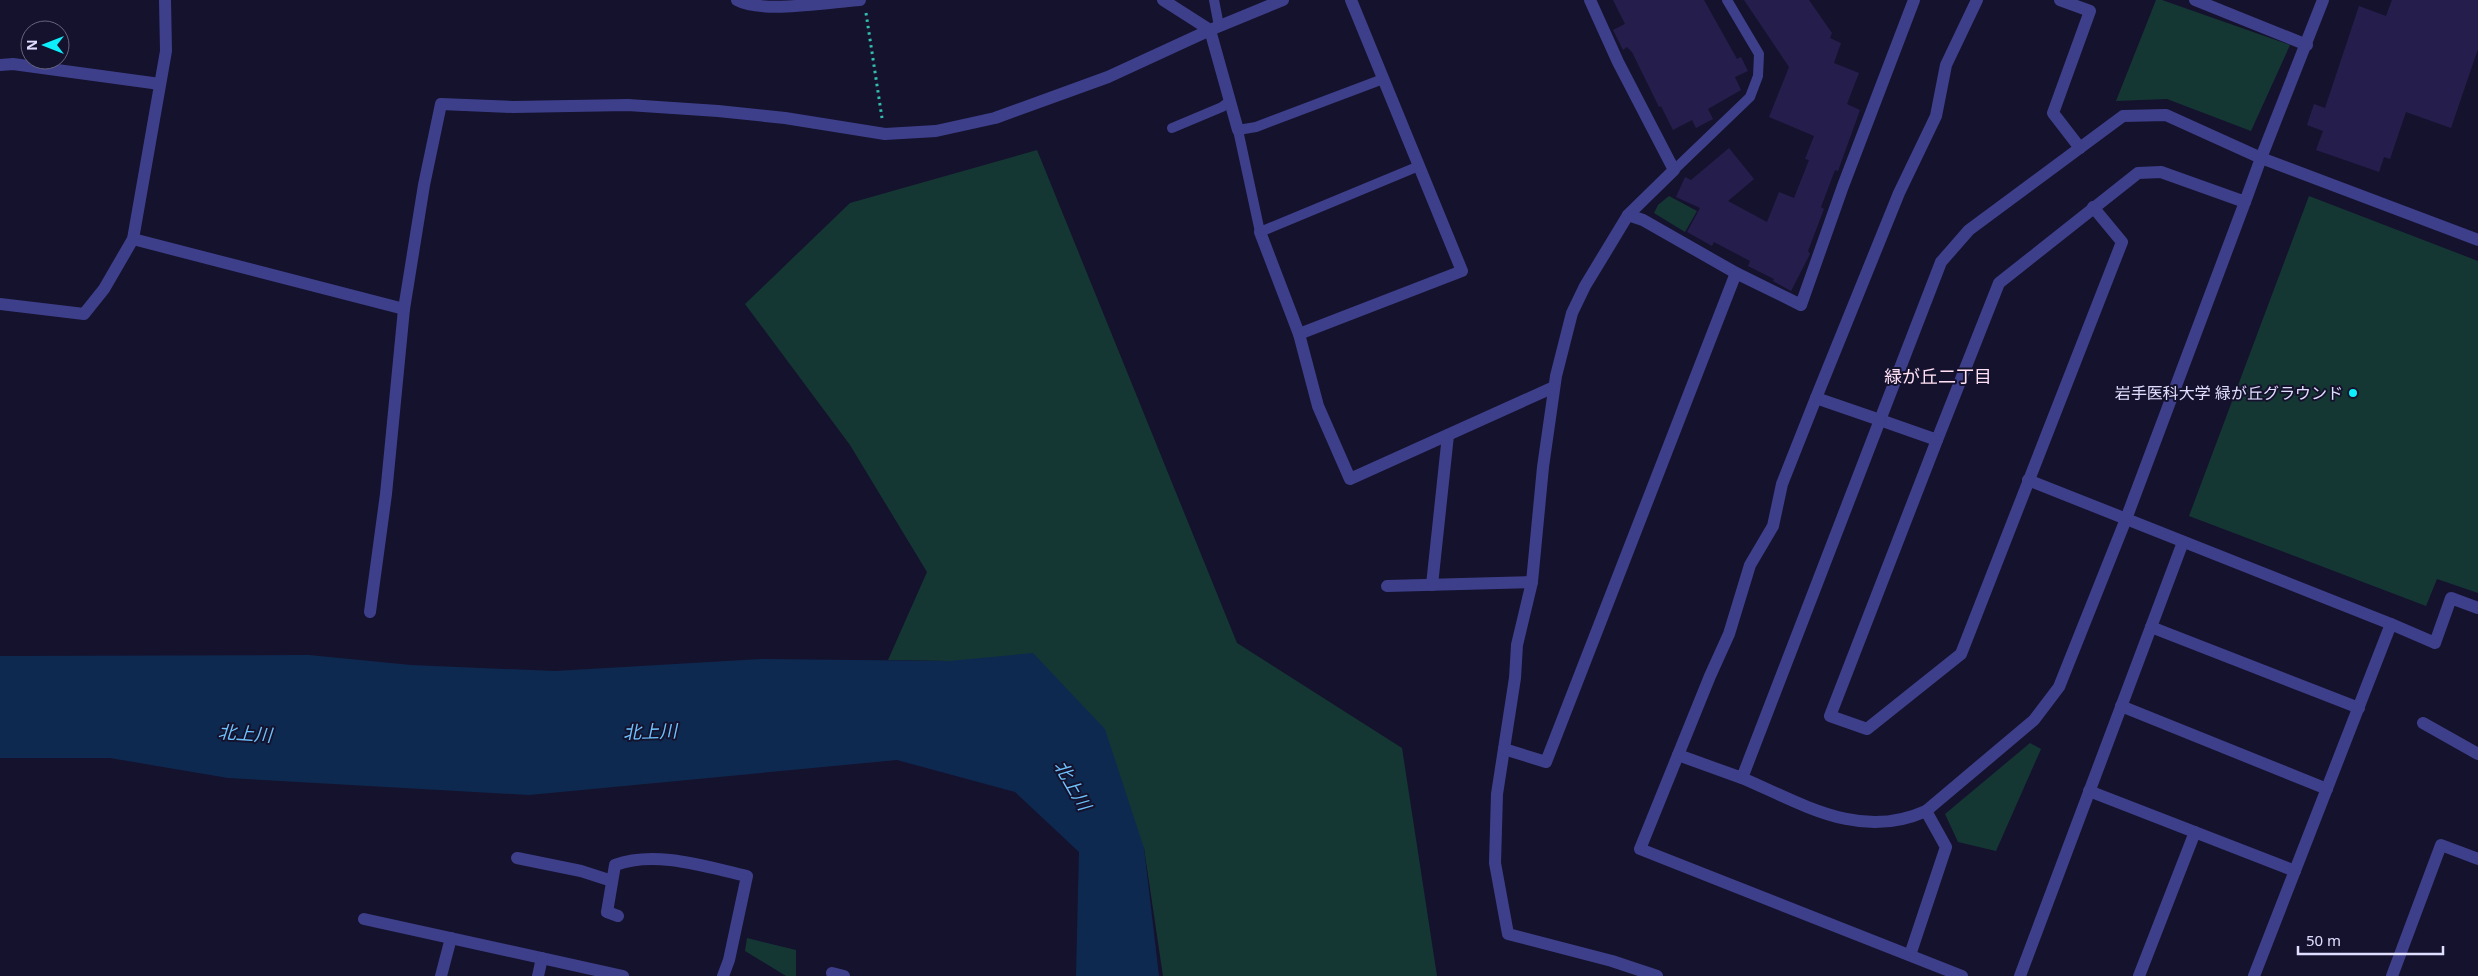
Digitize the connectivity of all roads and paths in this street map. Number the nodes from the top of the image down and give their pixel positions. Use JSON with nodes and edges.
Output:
{"nodes":[{"id":1,"x":165,"y":0,"type":"edge"},
{"id":2,"x":737,"y":0,"type":"edge"},
{"id":3,"x":1163,"y":0,"type":"edge"},
{"id":4,"x":1214,"y":0,"type":"edge"},
{"id":5,"x":1283,"y":0,"type":"edge"},
{"id":6,"x":1351,"y":0,"type":"edge"},
{"id":7,"x":1590,"y":0,"type":"edge"},
{"id":8,"x":1728,"y":0,"type":"edge"},
{"id":9,"x":1914,"y":0,"type":"edge"},
{"id":10,"x":1978,"y":0,"type":"edge"},
{"id":11,"x":2060,"y":0,"type":"edge"},
{"id":12,"x":2195,"y":0,"type":"edge"},
{"id":13,"x":2323,"y":0,"type":"edge"},
{"id":14,"x":863,"y":5,"type":"edge"},
{"id":15,"x":1215,"y":28,"type":"junction"},
{"id":16,"x":2306,"y":45,"type":"junction"},
{"id":17,"x":0,"y":65,"type":"edge"},
{"id":18,"x":1383,"y":79,"type":"junction"},
{"id":19,"x":160,"y":84,"type":"junction"},
{"id":20,"x":1230,"y":101,"type":"junction"},
{"id":21,"x":1172,"y":128,"type":"dead end"},
{"id":22,"x":1238,"y":130,"type":"junction"},
{"id":23,"x":885,"y":134,"type":"junction"},
{"id":24,"x":2080,"y":148,"type":"junction"},
{"id":25,"x":2261,"y":158,"type":"junction"},
{"id":26,"x":1419,"y":166,"type":"junction"},
{"id":27,"x":1674,"y":170,"type":"junction"},
{"id":28,"x":2244,"y":202,"type":"junction"},
{"id":29,"x":2093,"y":207,"type":"junction"},
{"id":30,"x":1628,"y":214,"type":"junction"},
{"id":31,"x":1260,"y":232,"type":"junction"},
{"id":32,"x":133,"y":240,"type":"junction"},
{"id":33,"x":2478,"y":240,"type":"edge"},
{"id":34,"x":1736,"y":273,"type":"junction"},
{"id":35,"x":0,"y":304,"type":"edge"},
{"id":36,"x":404,"y":309,"type":"junction"},
{"id":37,"x":1299,"y":334,"type":"junction"},
{"id":38,"x":1554,"y":387,"type":"junction"},
{"id":39,"x":1816,"y":398,"type":"junction"},
{"id":40,"x":1880,"y":420,"type":"junction"},
{"id":41,"x":1448,"y":435,"type":"junction"},
{"id":42,"x":1937,"y":440,"type":"junction"},
{"id":43,"x":2028,"y":480,"type":"junction"},
{"id":44,"x":2126,"y":519,"type":"junction"},
{"id":45,"x":2183,"y":542,"type":"junction"},
{"id":46,"x":1532,"y":582,"type":"junction"},
{"id":47,"x":1432,"y":585,"type":"junction"},
{"id":48,"x":1387,"y":586,"type":"dead end"},
{"id":49,"x":2478,"y":608,"type":"edge"},
{"id":50,"x":370,"y":612,"type":"dead end"},
{"id":51,"x":2392,"y":624,"type":"junction"},
{"id":52,"x":2151,"y":627,"type":"junction"},
{"id":53,"x":2121,"y":706,"type":"junction"},
{"id":54,"x":2359,"y":708,"type":"junction"},
{"id":55,"x":2423,"y":723,"type":"dead end"},
{"id":56,"x":1504,"y":748,"type":"junction"},
{"id":57,"x":2478,"y":754,"type":"edge"},
{"id":58,"x":1678,"y":756,"type":"junction"},
{"id":59,"x":1742,"y":778,"type":"junction"},
{"id":60,"x":2327,"y":789,"type":"junction"},
{"id":61,"x":2089,"y":791,"type":"junction"},
{"id":62,"x":1926,"y":811,"type":"junction"},
{"id":63,"x":2195,"y":832,"type":"junction"},
{"id":64,"x":517,"y":858,"type":"dead end"},
{"id":65,"x":2478,"y":859,"type":"edge"},
{"id":66,"x":2295,"y":871,"type":"junction"},
{"id":67,"x":612,"y":881,"type":"junction"},
{"id":68,"x":618,"y":916,"type":"dead end"},
{"id":69,"x":364,"y":919,"type":"dead end"},
{"id":70,"x":451,"y":938,"type":"junction"},
{"id":71,"x":1910,"y":955,"type":"junction"},
{"id":72,"x":542,"y":958,"type":"junction"},
{"id":73,"x":441,"y":976,"type":"edge"},
{"id":74,"x":538,"y":976,"type":"edge"},
{"id":75,"x":623,"y":976,"type":"edge"},
{"id":76,"x":723,"y":976,"type":"edge"},
{"id":77,"x":1657,"y":976,"type":"edge"},
{"id":78,"x":1962,"y":976,"type":"edge"},
{"id":79,"x":2020,"y":976,"type":"edge"},
{"id":80,"x":2139,"y":976,"type":"edge"},
{"id":81,"x":2254,"y":976,"type":"edge"},
{"id":82,"x":2392,"y":976,"type":"edge"}],
"edges":[{"from":1,"to":19,"type":"street"},
{"from":2,"to":14,"type":"street"},
{"from":3,"to":15,"type":"street"},
{"from":4,"to":15,"type":"lane"},
{"from":5,"to":15,"type":"street"},
{"from":6,"to":18,"type":"street"},
{"from":7,"to":27,"type":"street"},
{"from":8,"to":27,"type":"lane"},
{"from":9,"to":34,"type":"street"},
{"from":10,"to":39,"type":"street"},
{"from":11,"to":24,"type":"street"},
{"from":12,"to":16,"type":"street"},
{"from":13,"to":16,"type":"street"},
{"from":14,"to":23,"type":"path"},
{"from":15,"to":20,"type":"street"},
{"from":15,"to":23,"type":"street"},
{"from":16,"to":25,"type":"street"},
{"from":17,"to":19,"type":"street"},
{"from":18,"to":22,"type":"lane"},
{"from":18,"to":26,"type":"street"},
{"from":19,"to":32,"type":"street"},
{"from":20,"to":21,"type":"lane"},
{"from":20,"to":22,"type":"street"},
{"from":22,"to":31,"type":"lane"},
{"from":23,"to":36,"type":"street"},
{"from":24,"to":25,"type":"street"},
{"from":24,"to":40,"type":"street"},
{"from":25,"to":28,"type":"street"},
{"from":25,"to":33,"type":"street"},
{"from":26,"to":31,"type":"lane"},
{"from":26,"to":37,"type":"street"},
{"from":27,"to":30,"type":"street"},
{"from":28,"to":29,"type":"street"},
{"from":28,"to":44,"type":"street"},
{"from":29,"to":42,"type":"street"},
{"from":29,"to":43,"type":"street"},
{"from":30,"to":34,"type":"street"},
{"from":30,"to":38,"type":"street"},
{"from":31,"to":37,"type":"street"},
{"from":32,"to":35,"type":"street"},
{"from":32,"to":36,"type":"street"},
{"from":34,"to":56,"type":"street"},
{"from":36,"to":50,"type":"street"},
{"from":37,"to":41,"type":"street"},
{"from":38,"to":41,"type":"street"},
{"from":38,"to":46,"type":"street"},
{"from":39,"to":40,"type":"street"},
{"from":39,"to":58,"type":"street"},
{"from":40,"to":42,"type":"street"},
{"from":40,"to":59,"type":"street"},
{"from":41,"to":47,"type":"street"},
{"from":42,"to":43,"type":"street"},
{"from":43,"to":44,"type":"street"},
{"from":44,"to":45,"type":"street"},
{"from":44,"to":62,"type":"street"},
{"from":45,"to":51,"type":"street"},
{"from":45,"to":52,"type":"street"},
{"from":46,"to":47,"type":"street"},
{"from":46,"to":56,"type":"street"},
{"from":47,"to":48,"type":"street"},
{"from":49,"to":51,"type":"street"},
{"from":51,"to":54,"type":"street"},
{"from":52,"to":53,"type":"street"},
{"from":52,"to":54,"type":"street"},
{"from":53,"to":60,"type":"street"},
{"from":53,"to":61,"type":"street"},
{"from":54,"to":60,"type":"street"},
{"from":55,"to":57,"type":"street"},
{"from":56,"to":77,"type":"street"},
{"from":58,"to":59,"type":"street"},
{"from":58,"to":71,"type":"street"},
{"from":59,"to":62,"type":"street"},
{"from":60,"to":66,"type":"street"},
{"from":61,"to":63,"type":"street"},
{"from":61,"to":79,"type":"street"},
{"from":62,"to":71,"type":"street"},
{"from":63,"to":66,"type":"street"},
{"from":63,"to":80,"type":"street"},
{"from":64,"to":67,"type":"street"},
{"from":65,"to":82,"type":"street"},
{"from":66,"to":81,"type":"street"},
{"from":67,"to":68,"type":"street"},
{"from":67,"to":76,"type":"street"},
{"from":69,"to":70,"type":"street"},
{"from":70,"to":72,"type":"street"},
{"from":70,"to":73,"type":"street"},
{"from":71,"to":78,"type":"street"},
{"from":72,"to":74,"type":"street"},
{"from":72,"to":75,"type":"street"}]}
